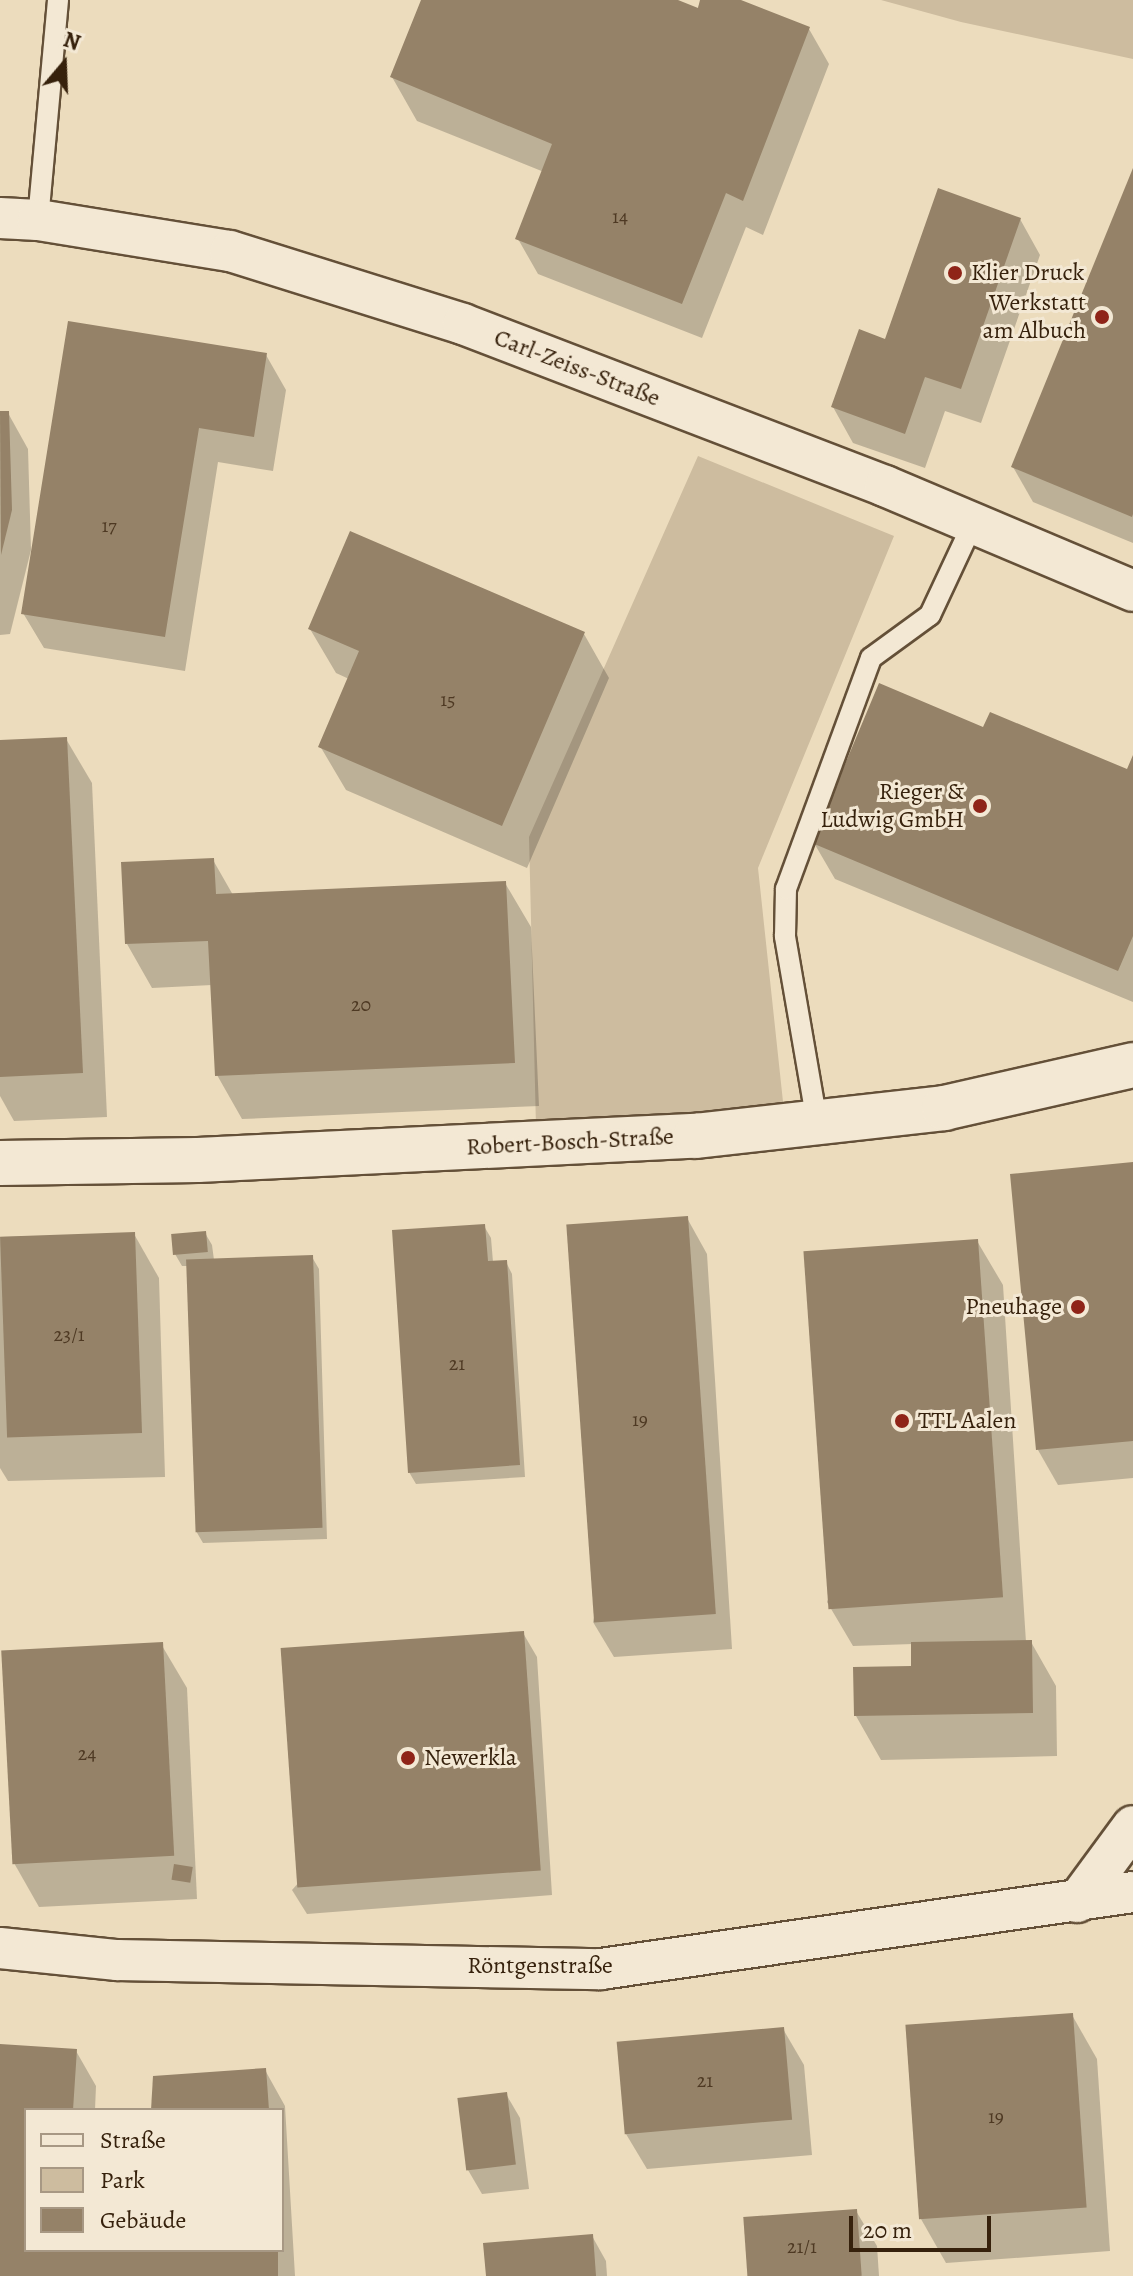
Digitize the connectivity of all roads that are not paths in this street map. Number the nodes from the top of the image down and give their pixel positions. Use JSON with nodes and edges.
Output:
{"nodes":[{"id":1,"x":58,"y":0,"type":"edge"},
{"id":2,"x":19,"y":219,"type":"edge"},
{"id":3,"x":973,"y":523,"type":"junction"},
{"id":4,"x":1133,"y":591,"type":"edge"},
{"id":5,"x":1133,"y":1065,"type":"edge"},
{"id":6,"x":817,"y":1122,"type":"junction"},
{"id":7,"x":0,"y":1163,"type":"edge"},
{"id":8,"x":1133,"y":1826,"type":"edge"},
{"id":9,"x":1133,"y":1892,"type":"edge"},
{"id":10,"x":1077,"y":1902,"type":"junction"},
{"id":11,"x":0,"y":1948,"type":"edge"}],
"edges":[{"from":1,"to":2,"type":"lane"},
{"from":2,"to":3,"type":"street","name":"Carl-Zeiss-Straße"},
{"from":3,"to":4,"type":"street","name":"Carl-Zeiss-Straße"},
{"from":3,"to":6,"type":"lane"},
{"from":5,"to":6,"type":"street","name":"Robert-Bosch-Straße"},
{"from":6,"to":7,"type":"street","name":"Robert-Bosch-Straße"},
{"from":8,"to":10,"type":"street"},
{"from":9,"to":10,"type":"street","name":"Röntgenstraße"},
{"from":10,"to":11,"type":"street","name":"Röntgenstraße"}]}
